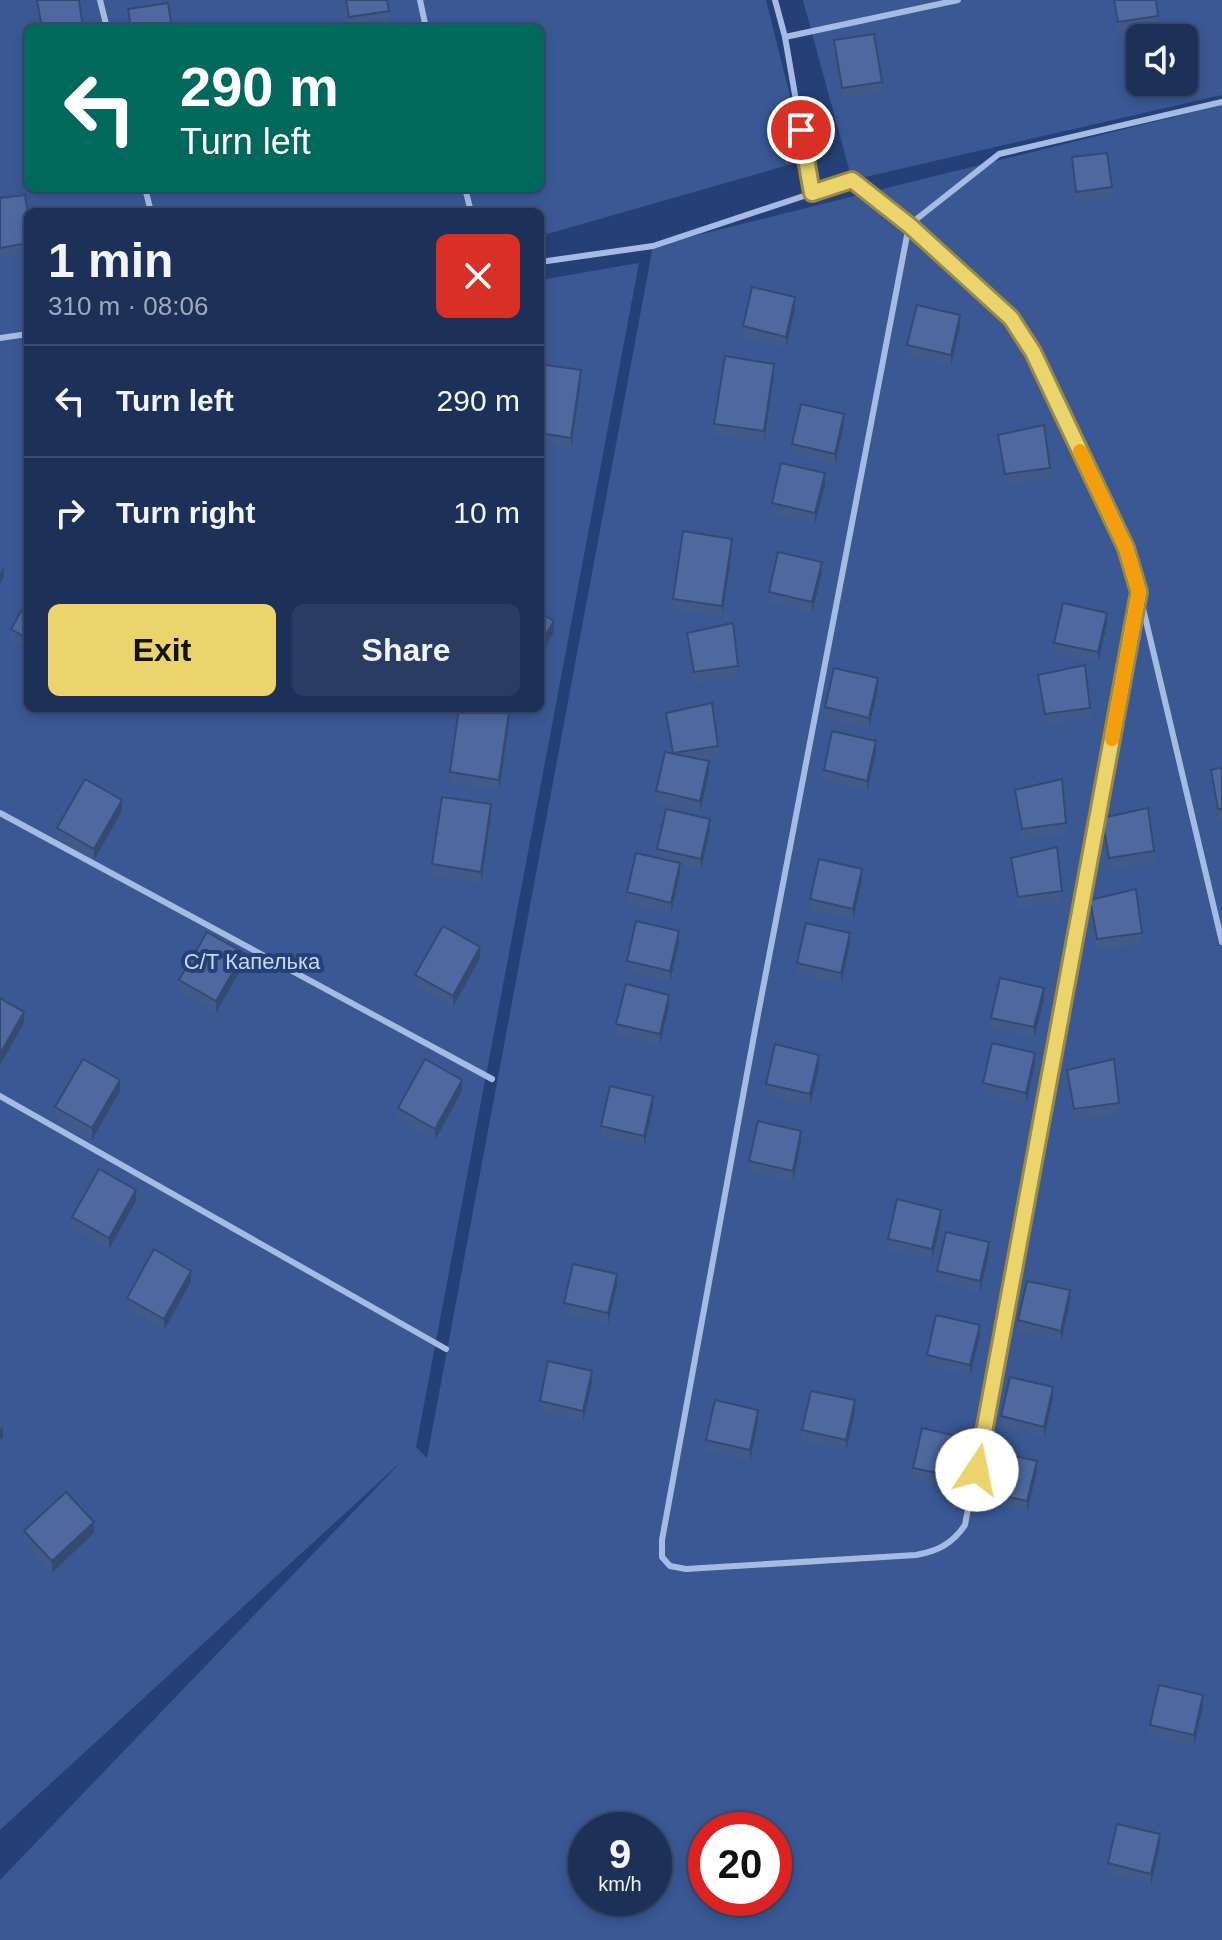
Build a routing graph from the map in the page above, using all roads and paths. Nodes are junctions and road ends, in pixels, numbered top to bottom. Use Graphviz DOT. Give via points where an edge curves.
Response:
graph roads {
  1 [pos="100,0"];
  2 [pos="420,0"];
  3 [pos="775,0"];
  4 [pos="958,0"];
  5 [pos="106,24"];
  6 [pos="425,24"];
  7 [pos="785,37"];
  8 [pos="1222,102"];
  9 [pos="812,193"];
  10 [pos="909,225"];
  11 [pos="544,261"];
  12 [pos="24,335"];
  13 [pos="0,338"];
  14 [pos="1139,592"];
  15 [pos="0,813"];
  16 [pos="1222,942"];
  17 [pos="492,1079"];
  18 [pos="0,1096"];
  19 [pos="446,1349"];
  1 -- 5 [label="lane"];
  2 -- 6 [label="lane"];
  3 -- 7 [label="lane"];
  4 -- 7 [label="lane"];
  7 -- 9 [label="lane"];
  8 -- 10 [label="lane" via="999,154"];
  9 -- 10 [label="lane" via="852,180"];
  9 -- 11 [label="lane" via="653,246"];
  10 -- 14 [label="lane" via="1011,318 1033,352 1126,548"];
  10 -- 14 [label="lane" via="662,1540 662,1557 670,1566 916,1555 943,1547 965,1525"];
  12 -- 13 [label="lane"];
  14 -- 16 [label="lane"];
  15 -- 17 [label="lane"];
  18 -- 19 [label="lane"];
}
